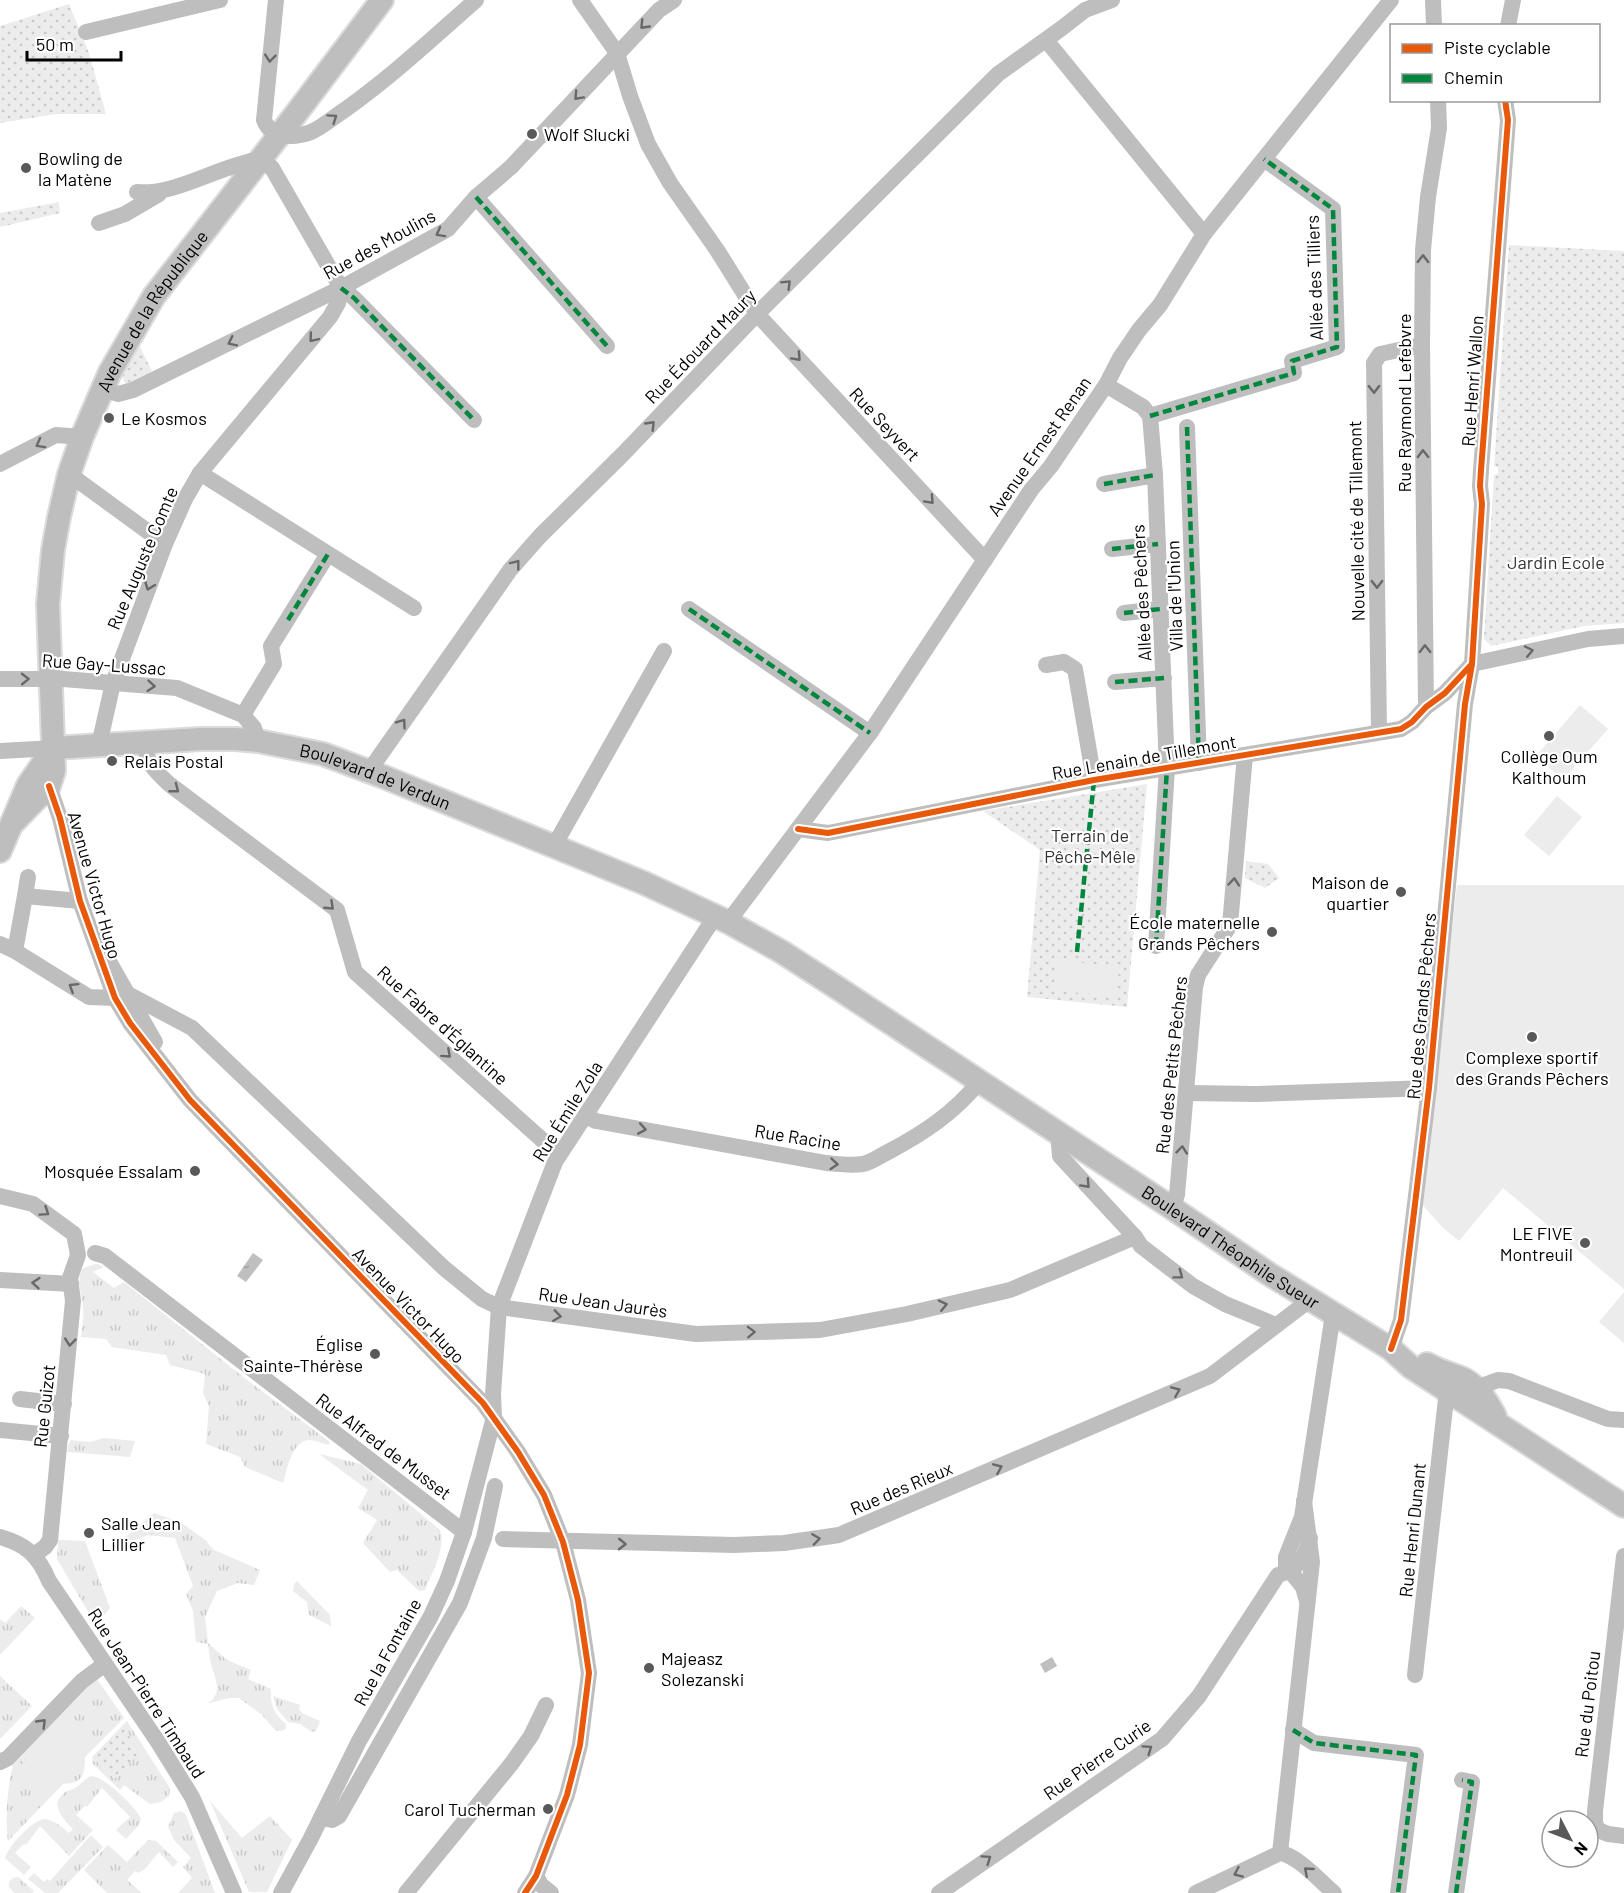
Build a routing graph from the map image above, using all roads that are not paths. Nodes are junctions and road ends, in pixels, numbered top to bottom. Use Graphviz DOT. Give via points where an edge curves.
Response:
graph roads {
  1 [pos="220,0"];
  2 [pos="276,0"];
  3 [pos="382,0"];
  4 [pos="476,0"];
  5 [pos="580,0"];
  6 [pos="674,0"];
  7 [pos="1112,0"];
  8 [pos="1391,0"];
  9 [pos="1432,0"];
  10 [pos="1513,0"];
  11 [pos="1434,24"];
  12 [pos="1508,24"];
  13 [pos="86,32"];
  14 [pos="1046,40"];
  15 [pos="617,53"];
  16 [pos="1438,102"];
  17 [pos="1504,102"];
  18 [pos="279,135"];
  19 [pos="261,159"];
  20 [pos="1264,159"];
  21 [pos="137,192"];
  22 [pos="163,192"];
  23 [pos="476,197"];
  24 [pos="99,223"];
  25 [pos="1204,234"];
  26 [pos="341,288"];
  27 [pos="757,314"];
  28 [pos="1422,345"];
  29 [pos="607,346"];
  30 [pos="1106,384"];
  31 [pos="103,389"];
  32 [pos="1150,416"];
  33 [pos="474,420"];
  34 [pos="1187,427"];
  35 [pos="82,437"];
  36 [pos="0,464"];
  37 [pos="200,473"];
  38 [pos="69,474"];
  39 [pos="1155,475"];
  40 [pos="1104,484"];
  41 [pos="165,544"];
  42 [pos="1158,544"];
  43 [pos="1112,549"];
  44 [pos="328,554"];
  45 [pos="985,560"];
  46 [pos="414,608"];
  47 [pos="689,609"];
  48 [pos="1161,609"];
  49 [pos="1124,613"];
  50 [pos="1624,636"];
  51 [pos="664,651"];
  52 [pos="1472,664"];
  53 [pos="1046,665"];
  54 [pos="51,678"];
  55 [pos="1164,678"];
  56 [pos="0,679"];
  57 [pos="1114,682"];
  58 [pos="113,683"];
  59 [pos="1426,707"];
  60 [pos="243,715"];
  61 [pos="1379,732"];
  62 [pos="870,733"];
  63 [pos="258,741"];
  64 [pos="144,742"];
  65 [pos="99,745"];
  66 [pos="54,748"];
  67 [pos="0,751"];
  68 [pos="1245,755"];
  69 [pos="1199,763"];
  70 [pos="1167,768"];
  71 [pos="369,771"];
  72 [pos="1094,780"];
  73 [pos="49,786"];
  74 [pos="12,824"];
  75 [pos="798,828"];
  76 [pos="554,846"];
  77 [pos="0,851"];
  78 [pos="28,877"];
  79 [pos="25,896"];
  80 [pos="80,901"];
  81 [pos="722,918"];
  82 [pos="1156,946"];
  83 [pos="7,947"];
  84 [pos="121,996"];
  85 [pos="164,1013"];
  86 [pos="137,1021"];
  87 [pos="980,1081"];
  88 [pos="1429,1089"];
  89 [pos="1187,1093"];
  90 [pos="586,1116"];
  91 [pos="1063,1137"];
  92 [pos="559,1155"];
  93 [pos="0,1196"];
  94 [pos="1172,1208"];
  95 [pos="1135,1237"];
  96 [pos="78,1250"];
  97 [pos="0,1280"];
  98 [pos="71,1284"];
  99 [pos="1311,1299"];
  100 [pos="499,1307"];
  101 [pos="1333,1314"];
  102 [pos="1276,1325"];
  103 [pos="1395,1352"];
  104 [pos="1447,1390"];
  105 [pos="20,1400"];
  106 [pos="64,1404"];
  107 [pos="1488,1405"];
  108 [pos="494,1418"];
  109 [pos="1624,1420"];
  110 [pos="0,1430"];
  111 [pos="61,1436"];
  112 [pos="495,1486"];
  113 [pos="1304,1501"];
  114 [pos="1624,1506"];
  115 [pos="464,1532"];
  116 [pos="0,1537"];
  117 [pos="1310,1538"];
  118 [pos="503,1539"];
  119 [pos="563,1542"];
  120 [pos="34,1555"];
  121 [pos="1624,1556"];
  122 [pos="1289,1572"];
  123 [pos="1308,1602"];
  124 [pos="105,1664"];
  125 [pos="1415,1675"];
  126 [pos="546,1705"];
  127 [pos="1293,1730"];
  128 [pos="0,1762"];
  129 [pos="1462,1780"];
  130 [pos="321,1818"];
  131 [pos="1624,1836"];
  132 [pos="1280,1853"];
  133 [pos="536,1876"];
  134 [pos="234,1893"];
  135 [pos="281,1893"];
  136 [pos="406,1893"];
  137 [pos="525,1893"];
  138 [pos="551,1893"];
  139 [pos="939,1893"];
  140 [pos="1196,1893"];
  141 [pos="1334,1893"];
  142 [pos="1398,1893"];
  143 [pos="1456,1893"];
  1 -- 13 [label="street"];
  2 -- 18 [label="street, one-way" via="264,120"];
  3 -- 18 [label="main road, Avenue de la République"];
  18 -- 4 [label="street, one-way" via="294,137 321,126 381,84"];
  5 -- 15 [label="street, Rue Seyvert"];
  6 -- 15 [label="street, Rue des Moulins, one-way"];
  7 -- 14 [label="street, Rue Édouard Maury" via="1085,9"];
  8 -- 20 [label="street, Avenue Ernest Renan"];
  9 -- 11 [label="street"];
  10 -- 12 [label="street"];
  14 -- 25 [label="street"];
  27 -- 14 [label="street, Rue Édouard Maury, one-way" via="998,74"];
  15 -- 23 [label="street, Rue des Moulins, one-way" via="511,167"];
  15 -- 27 [label="street, Rue Seyvert" via="648,144"];
  28 -- 16 [label="street, Rue Raymond Lefebvre, one-way" via="1424,250 1439,128"];
  17 -- 52 [label="street, Rue Henri Wallon" via="1508,120 1480,470 1482,504"];
  18 -- 19 [label="main road, Avenue de la République"];
  19 -- 22 [label="street" via="240,162"];
  19 -- 26 [label="street" via="272,168"];
  19 -- 31 [label="main road, Avenue de la République" via="154,296"];
  20 -- 25 [label="street, Avenue Ernest Renan"];
  20 -- 32 [label="street, Allée des Tilliers" via="1333,209 1337,347 1292,361 1294,373"];
  21 -- 22 [label="street"];
  22 -- 24 [label="street" via="125,214"];
  23 -- 26 [label="street, Rue des Moulins, one-way" via="448,228"];
  23 -- 29 [label="street"];
  25 -- 30 [label="street, Avenue Ernest Renan"];
  26 -- 31 [label="street, Rue des Moulins, one-way" via="133,390 118,394"];
  26 -- 33 [label="street"];
  26 -- 37 [label="street, Rue Auguste Comte, one-way" via="330,317"];
  27 -- 45 [label="street, Rue Seyvert, one-way"];
  71 -- 27 [label="street, Rue Édouard Maury, one-way" via="518,560"];
  59 -- 28 [label="street, Rue Raymond Lefebvre, one-way"];
  28 -- 61 [label="street, Nouvelle cité de Tillemont, one-way" via="1380,354 1374,363"];
  30 -- 32 [label="street" via="1143,407"];
  30 -- 45 [label="street, Avenue Ernest Renan"];
  31 -- 35 [label="main road, Avenue de la République"];
  32 -- 39 [label="street, Allée des Pêchers"];
  34 -- 69 [label="street, Villa de l'Union"];
  35 -- 36 [label="street, one-way" via="56,435"];
  35 -- 38 [label="main road, Avenue de la République"];
  37 -- 41 [label="street, Rue Auguste Comte"];
  37 -- 44 [label="street"];
  38 -- 41 [label="street"];
  38 -- 54 [label="main road, Avenue de la République" via="53,550 48,604"];
  39 -- 40 [label="street"];
  39 -- 42 [label="street, Allée des Pêchers"];
  41 -- 58 [label="street, Rue Auguste Comte, one-way"];
  42 -- 43 [label="street"];
  42 -- 48 [label="street, Allée des Pêchers"];
  44 -- 46 [label="street"];
  44 -- 60 [label="street" via="271,646 274,664"];
  45 -- 62 [label="street, Avenue Ernest Renan"];
  47 -- 62 [label="street"];
  48 -- 49 [label="street"];
  48 -- 55 [label="street, Allée des Pêchers"];
  52 -- 50 [label="street, one-way" via="1588,639"];
  51 -- 76 [label="street"];
  52 -- 59 [label="street, Rue Lenain de Tillemont"];
  52 -- 88 [label="street, Rue des Grands Pêchers"];
  53 -- 72 [label="street" via="1064,662 1075,669"];
  56 -- 54 [label="street, Rue Gay-Lussac, one-way"];
  54 -- 58 [label="street, Rue Gay-Lussac"];
  54 -- 66 [label="main road, Avenue de la République"];
  55 -- 57 [label="street"];
  55 -- 70 [label="street, Allée des Pêchers"];
  58 -- 60 [label="street, Rue Gay-Lussac, one-way" via="177,688"];
  58 -- 65 [label="street, Rue Auguste Comte"];
  59 -- 61 [label="street, Rue Lenain de Tillemont" via="1401,729"];
  60 -- 63 [label="street" via="254,728"];
  61 -- 68 [label="street, Rue Lenain de Tillemont"];
  62 -- 75 [label="street, Avenue Ernest Renan"];
  63 -- 64 [label="main road, Boulevard de Verdun"];
  63 -- 71 [label="main road, Boulevard de Verdun" via="323,754"];
  64 -- 65 [label="main road, Boulevard de Verdun"];
  64 -- 92 [label="street, Rue Fabre d'Églantine, one-way" via="153,769 169,784 337,910 356,972"];
  65 -- 66 [label="main road, Boulevard de Verdun"];
  66 -- 67 [label="street, Boulevard de Verdun"];
  66 -- 73 [label="main road, Avenue de la République" via="54,771"];
  66 -- 74 [label="main road" via="28,785"];
  68 -- 69 [label="street, Rue Lenain de Tillemont"];
  89 -- 68 [label="street, Rue des Petits Pêchers, one-way" via="1198,975 1230,925"];
  69 -- 70 [label="street, Rue Lenain de Tillemont"];
  70 -- 72 [label="street, Rue Lenain de Tillemont"];
  70 -- 82 [label="street, Allée des Pêchers"];
  71 -- 76 [label="main road, Boulevard de Verdun"];
  72 -- 75 [label="street, Rue Lenain de Tillemont" via="828,833"];
  73 -- 74 [label="main road"];
  73 -- 80 [label="street, Avenue Victor Hugo"];
  74 -- 77 [label="main road"];
  75 -- 81 [label="street, Avenue Ernest Renan"];
  76 -- 81 [label="main road, Boulevard de Verdun"];
  78 -- 79 [label="street"];
  79 -- 80 [label="street"];
  79 -- 83 [label="street"];
  80 -- 84 [label="street, Avenue Victor Hugo" via="91,933 116,972"];
  81 -- 87 [label="main road, Boulevard de Verdun" via="799,963"];
  81 -- 90 [label="street, Rue Émile Zola"];
  84 -- 83 [label="street, one-way" via="89,997"];
  84 -- 85 [label="street, Rue Jean Jaurès"];
  84 -- 86 [label="street, Avenue Victor Hugo"];
  85 -- 86 [label="street"];
  85 -- 100 [label="street, Rue Jean Jaurès" via="192,1028 444,1268 482,1299"];
  86 -- 108 [label="street, Avenue Victor Hugo" via="190,1100"];
  90 -- 87 [label="street, Rue Racine, one-way" via="852,1165 866,1163 920,1135 941,1121"];
  87 -- 91 [label="main road, Boulevard Théophile Sueur"];
  88 -- 89 [label="street"];
  88 -- 103 [label="street, Rue des Grands Pêchers"];
  94 -- 89 [label="street, Rue des Petits Pêchers, one-way" via="1177,1197"];
  90 -- 92 [label="street, Rue Émile Zola"];
  91 -- 94 [label="main road, Boulevard Théophile Sueur"];
  91 -- 95 [label="street, one-way" via="1060,1156"];
  92 -- 100 [label="street, Rue Émile Zola"];
  93 -- 96 [label="street, one-way" via="33,1204 74,1234"];
  94 -- 99 [label="main road, Boulevard Théophile Sueur"];
  100 -- 95 [label="street, Rue Jean Jaurès, one-way" via="696,1334 820,1330 1010,1290"];
  95 -- 102 [label="street, one-way" via="1141,1246 1193,1286"];
  96 -- 98 [label="street, Rue Guizot"];
  96 -- 115 [label="street, Rue Alfred de Musset" via="81,1241 93,1242 95,1253 105,1256"];
  98 -- 97 [label="street, one-way"];
  98 -- 106 [label="street, Rue Guizot, one-way" via="74,1301"];
  99 -- 101 [label="main road, Boulevard Théophile Sueur"];
  99 -- 102 [label="street, Rue des Rieux"];
  100 -- 108 [label="street, Rue Émile Zola"];
  101 -- 103 [label="main road, Boulevard Théophile Sueur"];
  101 -- 113 [label="street"];
  119 -- 102 [label="street, Rue des Rieux, one-way" via="734,1545 839,1535 1210,1376"];
  103 -- 104 [label="main road, Boulevard Théophile Sueur"];
  103 -- 107 [label="main road, Boulevard Théophile Sueur" via="1459,1377"];
  104 -- 107 [label="main road, Boulevard Théophile Sueur"];
  104 -- 125 [label="street, Rue Henri Dunant"];
  105 -- 106 [label="street"];
  106 -- 111 [label="street, Rue Guizot"];
  107 -- 109 [label="street" via="1498,1380 1509,1381 1608,1419"];
  107 -- 114 [label="main road, Boulevard Théophile Sueur"];
  108 -- 115 [label="street, Rue la Fontaine"];
  108 -- 119 [label="street, Avenue Victor Hugo" via="544,1495"];
  110 -- 111 [label="street"];
  111 -- 120 [label="street, Rue Guizot" via="50,1540"];
  112 -- 130 [label="street" via="484,1538 460,1603 339,1816 332,1820"];
  113 -- 117 [label="street"];
  113 -- 122 [label="street" via="1286,1557"];
  115 -- 130 [label="street, Rue la Fontaine" via="431,1616 359,1741"];
  116 -- 120 [label="street, Rue Jean-Pierre Timbaud" via="18,1542"];
  117 -- 122 [label="street, Rue Pierre Curie" via="1300,1564"];
  117 -- 123 [label="street"];
  118 -- 119 [label="street, Rue des Rieux"];
  119 -- 133 [label="street, Avenue Victor Hugo" via="579,1600 588,1673 575,1765"];
  120 -- 124 [label="street, Rue Jean-Pierre Timbaud"];
  121 -- 131 [label="street, Rue du Poitou" via="1595,1811 1598,1830"];
  122 -- 123 [label="street" via="1303,1587"];
  139 -- 122 [label="street, Rue Pierre Curie, one-way" via="1162,1738 1199,1696 1278,1575"];
  123 -- 127 [label="street"];
  128 -- 124 [label="street, one-way" via="82,1681"];
  124 -- 134 [label="street, Rue Jean-Pierre Timbaud" via="192,1797"];
  126 -- 136 [label="street" via="512,1763"];
  127 -- 132 [label="street"];
  127 -- 142 [label="street" via="1314,1743 1416,1755"];
  129 -- 143 [label="street" via="1472,1782"];
  130 -- 135 [label="street, Rue la Fontaine"];
  132 -- 140 [label="street, one-way"];
  141 -- 132 [label="street, one-way" via="1296,1860"];
  133 -- 137 [label="street, Avenue Victor Hugo"];
  133 -- 138 [label="street"];
}
